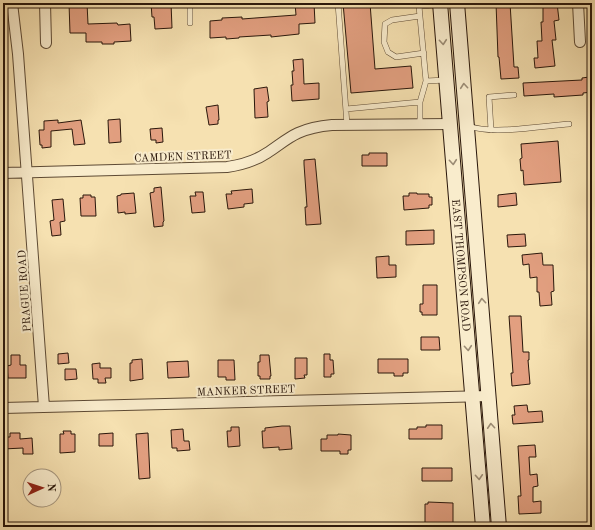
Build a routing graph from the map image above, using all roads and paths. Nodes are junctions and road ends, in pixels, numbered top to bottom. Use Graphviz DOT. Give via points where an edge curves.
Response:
graph roads {
  1 [pos="12,3"];
  2 [pos="44,3"];
  3 [pos="190,3"];
  4 [pos="338,3"];
  5 [pos="457,3"];
  6 [pos="578,3"];
  7 [pos="440,4"];
  8 [pos="419,5"];
  9 [pos="420,16"];
  10 [pos="190,23"];
  11 [pos="580,42"];
  12 [pos="46,43"];
  13 [pos="424,53"];
  14 [pos="446,80"];
  15 [pos="426,81"];
  16 [pos="514,95"];
  17 [pos="420,102"];
  18 [pos="346,109"];
  19 [pos="420,124"];
  20 [pos="450,124"];
  21 [pos="569,124"];
  22 [pos="347,125"];
  23 [pos="467,125"];
  24 [pos="491,130"];
  25 [pos="27,172"];
  26 [pos="3,173"];
  27 [pos="472,396"];
  28 [pos="489,396"];
  29 [pos="44,407"];
  30 [pos="3,408"];
  31 [pos="482,527"];
  32 [pos="499,527"];
  1 -- 25 [label="street, PRAGUE ROAD"];
  2 -- 12 [label="street"];
  3 -- 10 [label="lane"];
  4 -- 18 [label="lane"];
  23 -- 5 [label="main road, EAST THOMPSON ROAD, one-way"];
  6 -- 11 [label="street"];
  7 -- 8 [label="lane"];
  7 -- 14 [label="main road, EAST THOMPSON ROAD, one-way"];
  8 -- 9 [label="lane"];
  9 -- 13 [label="lane"];
  9 -- 13 [label="lane" via="392,20 385,24 384,42 388,52 396,57"];
  13 -- 15 [label="lane"];
  14 -- 15 [label="lane"];
  14 -- 20 [label="main road, EAST THOMPSON ROAD"];
  15 -- 17 [label="lane"];
  16 -- 24 [label="lane" via="489,97"];
  17 -- 18 [label="lane"];
  17 -- 19 [label="lane"];
  18 -- 22 [label="lane"];
  19 -- 20 [label="street, CAMDEN STREET"];
  19 -- 22 [label="street, CAMDEN STREET"];
  20 -- 23 [label="main road"];
  20 -- 27 [label="main road, EAST THOMPSON ROAD, one-way"];
  21 -- 24 [label="lane"];
  22 -- 25 [label="street, CAMDEN STREET" via="320,126 304,130 258,158 245,164 227,167"];
  23 -- 24 [label="lane"];
  28 -- 23 [label="main road, EAST THOMPSON ROAD, one-way"];
  25 -- 26 [label="street, CAMDEN STREET"];
  25 -- 29 [label="street, PRAGUE ROAD"];
  27 -- 28 [label="street, MANKER STREET"];
  27 -- 29 [label="street, MANKER STREET"];
  27 -- 31 [label="main road, EAST THOMPSON ROAD, one-way"];
  32 -- 28 [label="main road, EAST THOMPSON ROAD, one-way"];
  29 -- 30 [label="street, MANKER STREET"];
}
